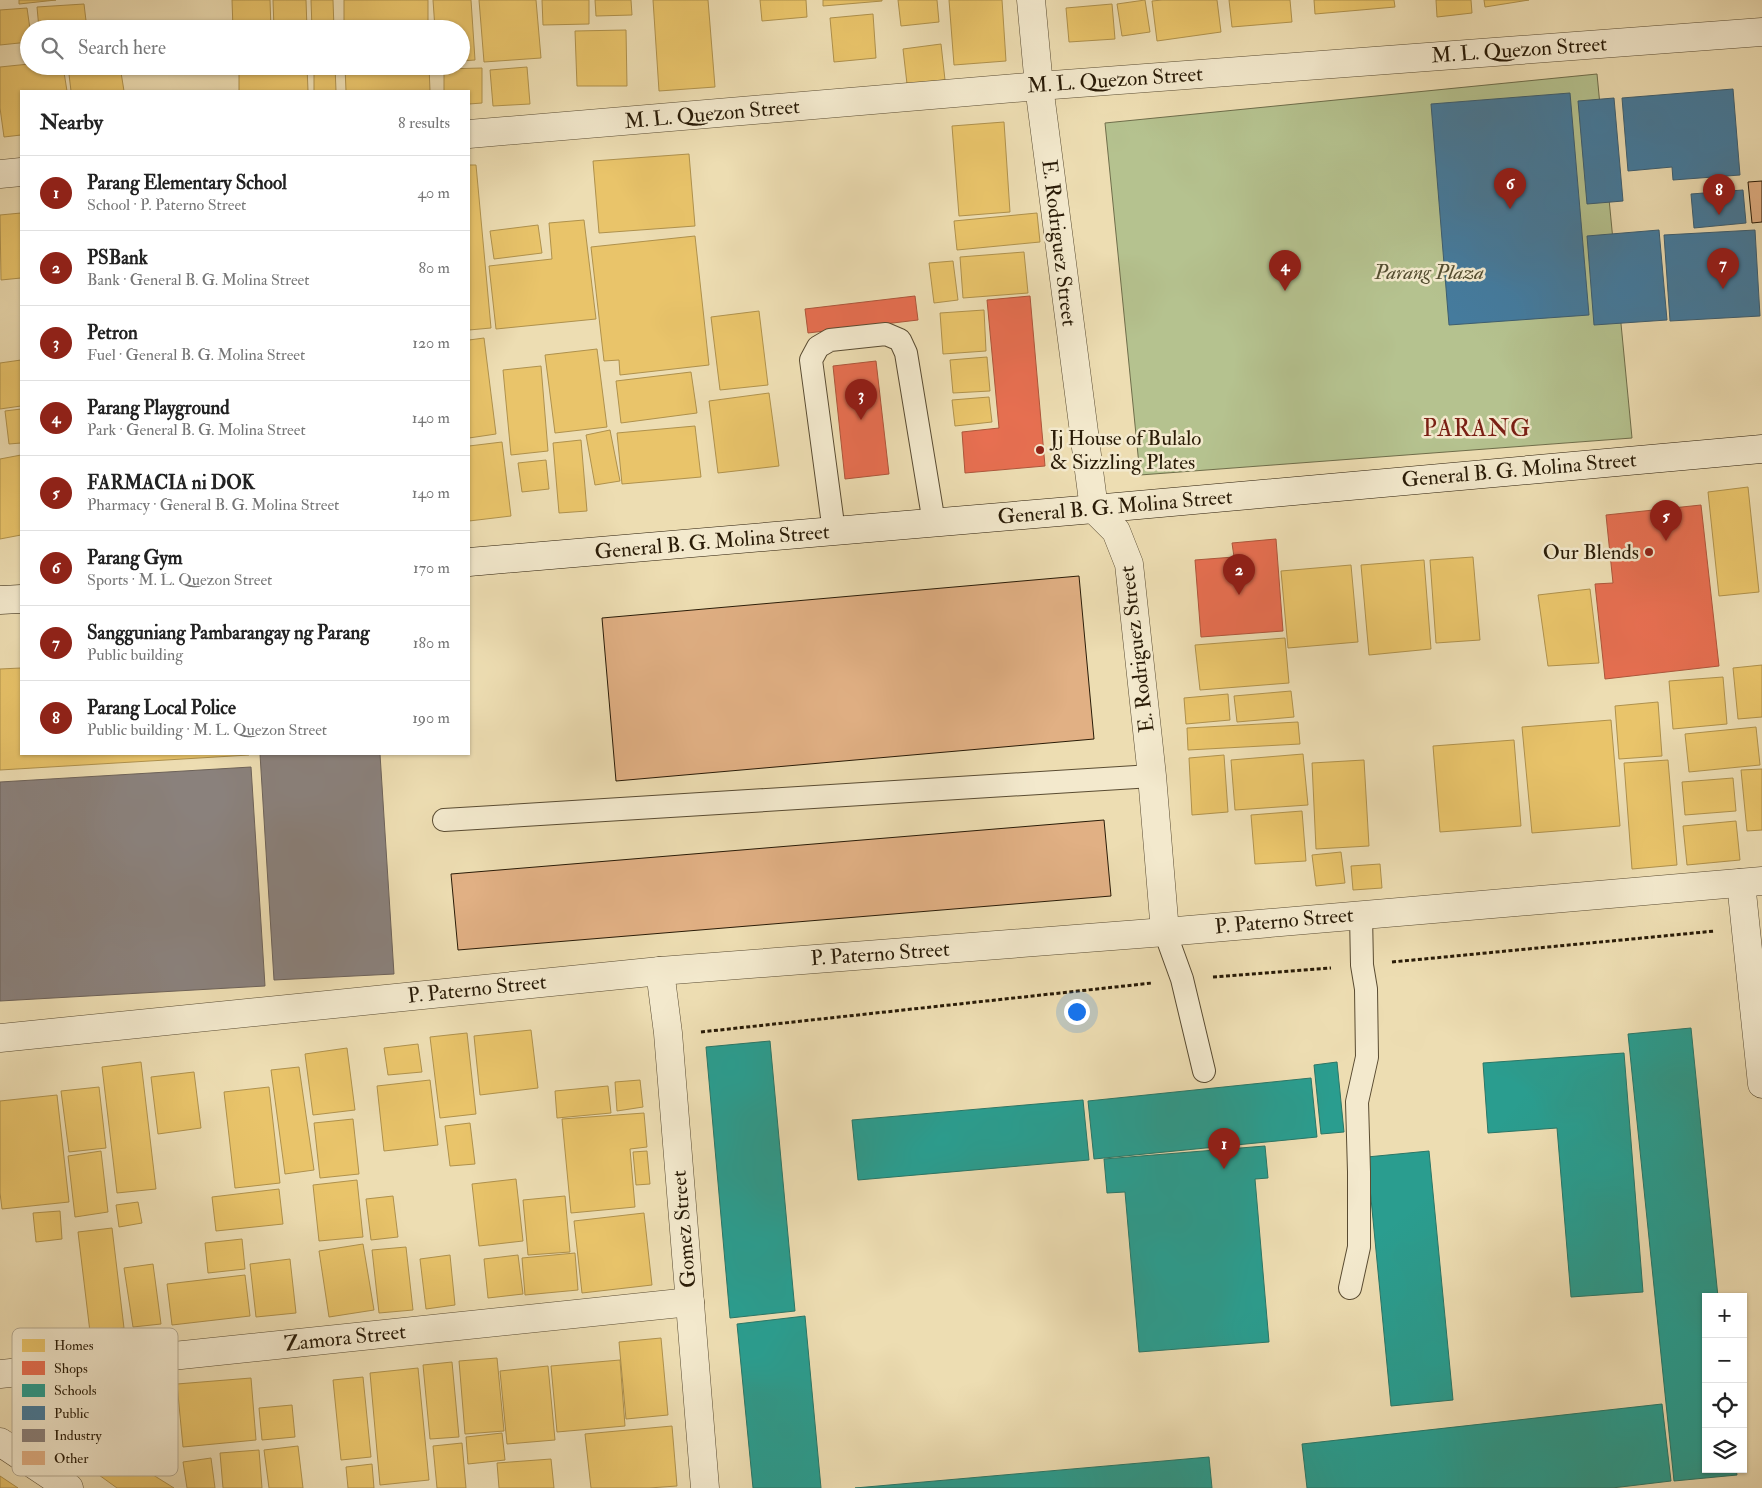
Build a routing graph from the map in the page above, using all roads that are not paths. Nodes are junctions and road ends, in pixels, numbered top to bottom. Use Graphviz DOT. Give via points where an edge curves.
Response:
graph roads {
  1 [pos="1031,0"];
  2 [pos="1762,32"];
  3 [pos="1039,86"];
  4 [pos="470,134"];
  5 [pos="20,172"];
  6 [pos="0,174"];
  7 [pos="1762,449"];
  8 [pos="1094,509"];
  9 [pos="934,523"];
  10 [pos="834,532"];
  11 [pos="470,562"];
  12 [pos="20,599"];
  13 [pos="0,600"];
  14 [pos="1152,776"];
  15 [pos="444,820"];
  16 [pos="1752,882"];
  17 [pos="1360,915"];
  18 [pos="1165,932"];
  19 [pos="660,971"];
  20 [pos="0,1038"];
  21 [pos="1204,1071"];
  22 [pos="1762,1084"];
  23 [pos="1350,1288"];
  24 [pos="690,1302"];
  25 [pos="178,1355"];
  26 [pos="0,1442"];
  27 [pos="12,1450"];
  28 [pos="51,1476"];
  29 [pos="69,1488"];
  30 [pos="705,1488"];
  1 -- 3 [label="street, E. Rodriguez Street"];
  2 -- 3 [label="street, M. L. Quezon Street"];
  3 -- 4 [label="street, M. L. Quezon Street"];
  3 -- 8 [label="street, E. Rodriguez Street"];
  5 -- 6 [label="street"];
  7 -- 8 [label="street, General B. G. Molina Street"];
  8 -- 9 [label="street, General B. G. Molina Street"];
  8 -- 14 [label="street, E. Rodriguez Street" via="1116,531 1129,564"];
  9 -- 10 [label="street, General B. G. Molina Street"];
  9 -- 10 [label="lane" via="906,352 900,340 886,334 830,340 818,347 811,360"];
  10 -- 11 [label="street, General B. G. Molina Street"];
  12 -- 13 [label="street"];
  14 -- 15 [label="lane"];
  14 -- 18 [label="street, E. Rodriguez Street"];
  16 -- 17 [label="street, P. Paterno Street"];
  16 -- 22 [label="street"];
  17 -- 18 [label="street, P. Paterno Street"];
  17 -- 23 [label="lane" via="1367,1057 1356,1102 1360,1172 1359,1247"];
  18 -- 19 [label="street, P. Paterno Street"];
  18 -- 21 [label="lane, E. Rodriguez Street" via="1182,979"];
  19 -- 20 [label="street, P. Paterno Street"];
  19 -- 24 [label="street, Gomez Street"];
  24 -- 25 [label="street, Zamora Street"];
  24 -- 30 [label="street, Gomez Street"];
  26 -- 27 [label="street"];
  28 -- 29 [label="street"];
}
